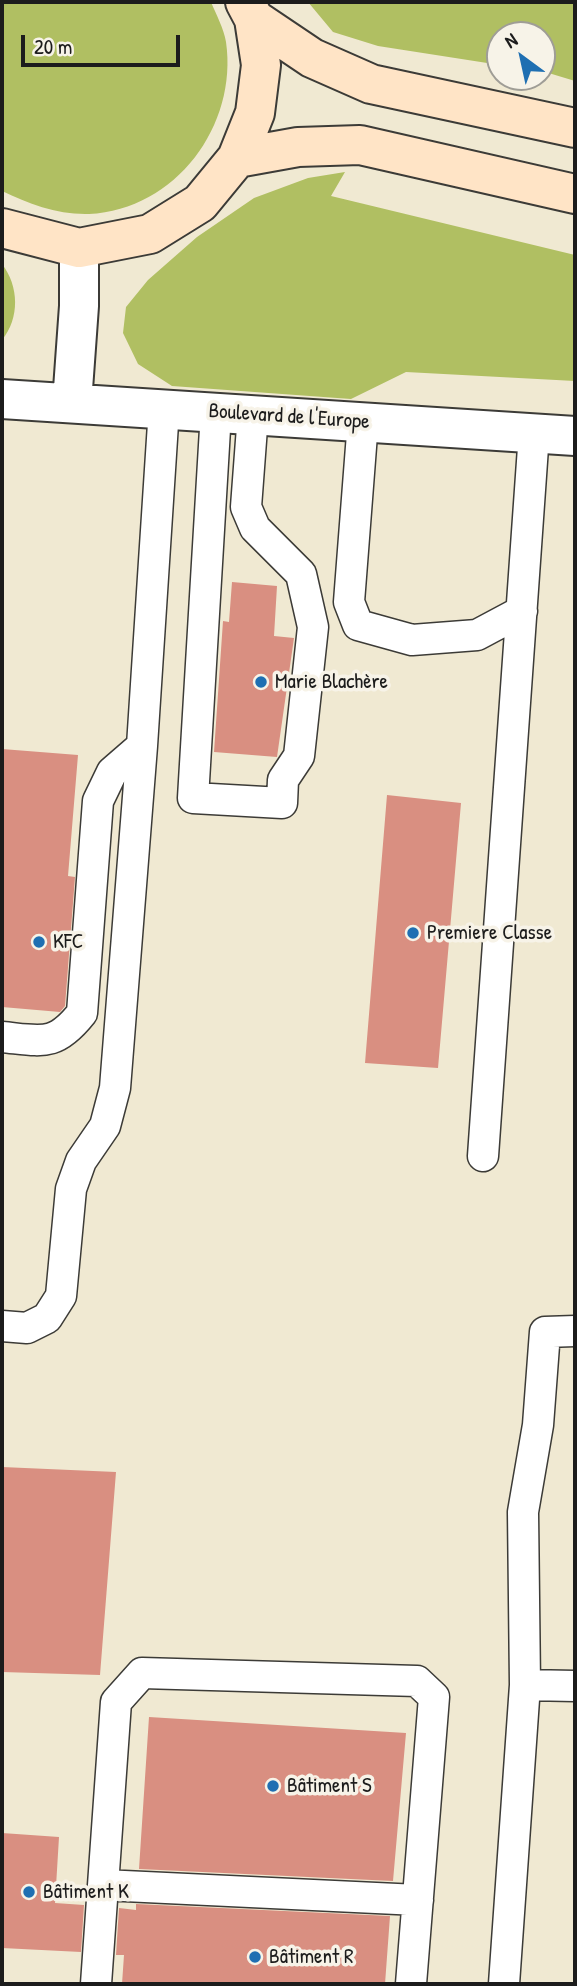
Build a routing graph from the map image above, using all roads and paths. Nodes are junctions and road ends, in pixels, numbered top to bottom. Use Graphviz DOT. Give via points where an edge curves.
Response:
graph roads {
  1 [pos="249,10"];
  2 [pos="575,128"];
  3 [pos="237,158"];
  4 [pos="575,194"];
  5 [pos="2,228"];
  6 [pos="79,248"];
  7 [pos="2,399"];
  8 [pos="72,403"];
  9 [pos="164,408"];
  10 [pos="234,413"];
  11 [pos="363,421"];
  12 [pos="534,433"];
  13 [pos="575,436"];
  14 [pos="522,611"];
  15 [pos="142,746"];
  16 [pos="2,1037"];
  17 [pos="483,1156"];
  18 [pos="2,1326"];
  19 [pos="575,1331"];
  20 [pos="525,1685"];
  21 [pos="575,1686"];
  22 [pos="103,1885"];
  23 [pos="418,1900"];
  24 [pos="96,1984"];
  25 [pos="411,1984"];
  26 [pos="504,1984"];
  1 -- 2 [label="street" via="312,58 371,84"];
  1 -- 3 [label="street" via="261,65 255,114"];
  3 -- 4 [label="street" via="298,147 360,145"];
  3 -- 6 [label="street" via="200,203 150,234"];
  5 -- 6 [label="street"];
  6 -- 8 [label="street"];
  7 -- 8 [label="street, Boulevard de l'Europe"];
  8 -- 9 [label="street, Boulevard de l'Europe"];
  9 -- 10 [label="street, Boulevard de l'Europe"];
  9 -- 15 [label="lane"];
  10 -- 10 [label="lane" via="246,507 255,528 301,574 313,627 299,756 284,780 282,803 193,798"];
  10 -- 11 [label="street, Boulevard de l'Europe"];
  11 -- 12 [label="street, Boulevard de l'Europe"];
  11 -- 14 [label="lane" via="349,602 358,625 412,640 477,635"];
  12 -- 13 [label="street, Boulevard de l'Europe"];
  12 -- 14 [label="lane"];
  14 -- 17 [label="lane"];
  15 -- 16 [label="lane" via="112,772 98,801 82,1013 66,1033 47,1042"];
  15 -- 18 [label="lane" via="115,1088 104,1126 81,1161 71,1189 61,1296 47,1318 27,1328"];
  19 -- 20 [label="lane" via="545,1332 538,1425 523,1513"];
  20 -- 21 [label="lane"];
  20 -- 26 [label="lane"];
  22 -- 23 [label="lane"];
  22 -- 23 [label="lane" via="116,1702 142,1673 416,1681 435,1697"];
  22 -- 24 [label="lane"];
  23 -- 25 [label="lane"];
}
